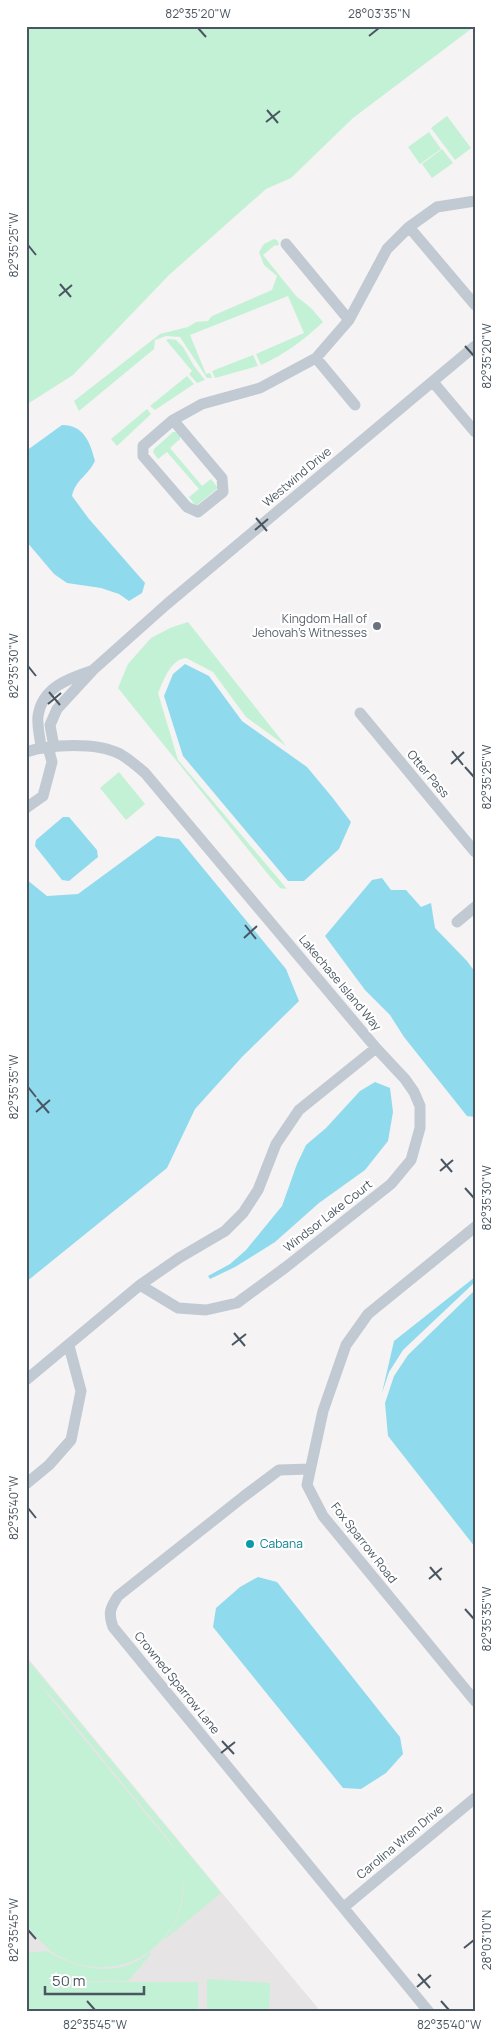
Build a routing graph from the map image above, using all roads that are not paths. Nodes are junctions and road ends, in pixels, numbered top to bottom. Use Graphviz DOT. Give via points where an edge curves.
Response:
graph roads {
  1 [pos="475,201"];
  2 [pos="409,227"];
  3 [pos="286,244"];
  4 [pos="475,305"];
  5 [pos="349,320"];
  6 [pos="475,346"];
  7 [pos="316,358"];
  8 [pos="433,382"];
  9 [pos="356,405"];
  10 [pos="174,420"];
  11 [pos="475,432"];
  12 [pos="93,670"];
  13 [pos="360,713"];
  14 [pos="48,747"];
  15 [pos="26,752"];
  16 [pos="26,808"];
  17 [pos="475,852"];
  18 [pos="475,907"];
  19 [pos="457,922"];
  20 [pos="376,1048"];
  21 [pos="475,1228"];
  22 [pos="140,1285"];
  23 [pos="69,1346"];
  24 [pos="26,1380"];
  25 [pos="310,1469"];
  26 [pos="26,1484"];
  27 [pos="475,1701"];
  28 [pos="475,1798"];
  29 [pos="344,1907"];
  30 [pos="429,2012"];
  1 -- 2 [label="street" via="437,207"];
  2 -- 4 [label="street"];
  2 -- 5 [label="street" via="387,248"];
  3 -- 5 [label="street"];
  5 -- 7 [label="street"];
  6 -- 8 [label="street, Westwind Drive"];
  7 -- 9 [label="street"];
  7 -- 10 [label="street" via="260,388 202,404"];
  8 -- 11 [label="street"];
  8 -- 12 [label="street, Westwind Drive" via="167,604"];
  10 -- 10 [label="street" via="143,446 144,456 186,507 198,512 223,492 222,478"];
  12 -- 14 [label="street, Westwind Drive" via="57,709 50,725"];
  12 -- 14 [label="street, Westwind Drive" via="65,680 45,696 38,716"];
  13 -- 17 [label="street, Otter Pass"];
  14 -- 15 [label="street, Lakechase Island Way"];
  14 -- 16 [label="street" via="52,762 43,796"];
  14 -- 20 [label="street, Lakechase Island Way" via="98,747 118,753 145,773"];
  18 -- 19 [label="street"];
  20 -- 22 [label="street, Lakechase Island Way" via="299,1110 276,1144 258,1190 243,1213 224,1231"];
  20 -- 22 [label="street, Windsor Lake Court" via="405,1079 420,1106 420,1128 411,1160 391,1184 237,1304 206,1310 178,1308"];
  21 -- 25 [label="street, Fox Sparrow Road" via="368,1314 346,1345 322,1411"];
  22 -- 23 [label="street, Lakechase Island Way"];
  23 -- 24 [label="street, Lakechase Island Way"];
  23 -- 26 [label="street" via="81,1390 71,1440"];
  25 -- 27 [label="street, Fox Sparrow Road" via="307,1485 323,1516"];
  25 -- 29 [label="street, Crowned Sparrow Lane" via="279,1470 118,1596 108,1614 113,1627"];
  28 -- 29 [label="street, Carolina Wren Drive"];
  29 -- 30 [label="street, Crowned Sparrow Lane"];
}
